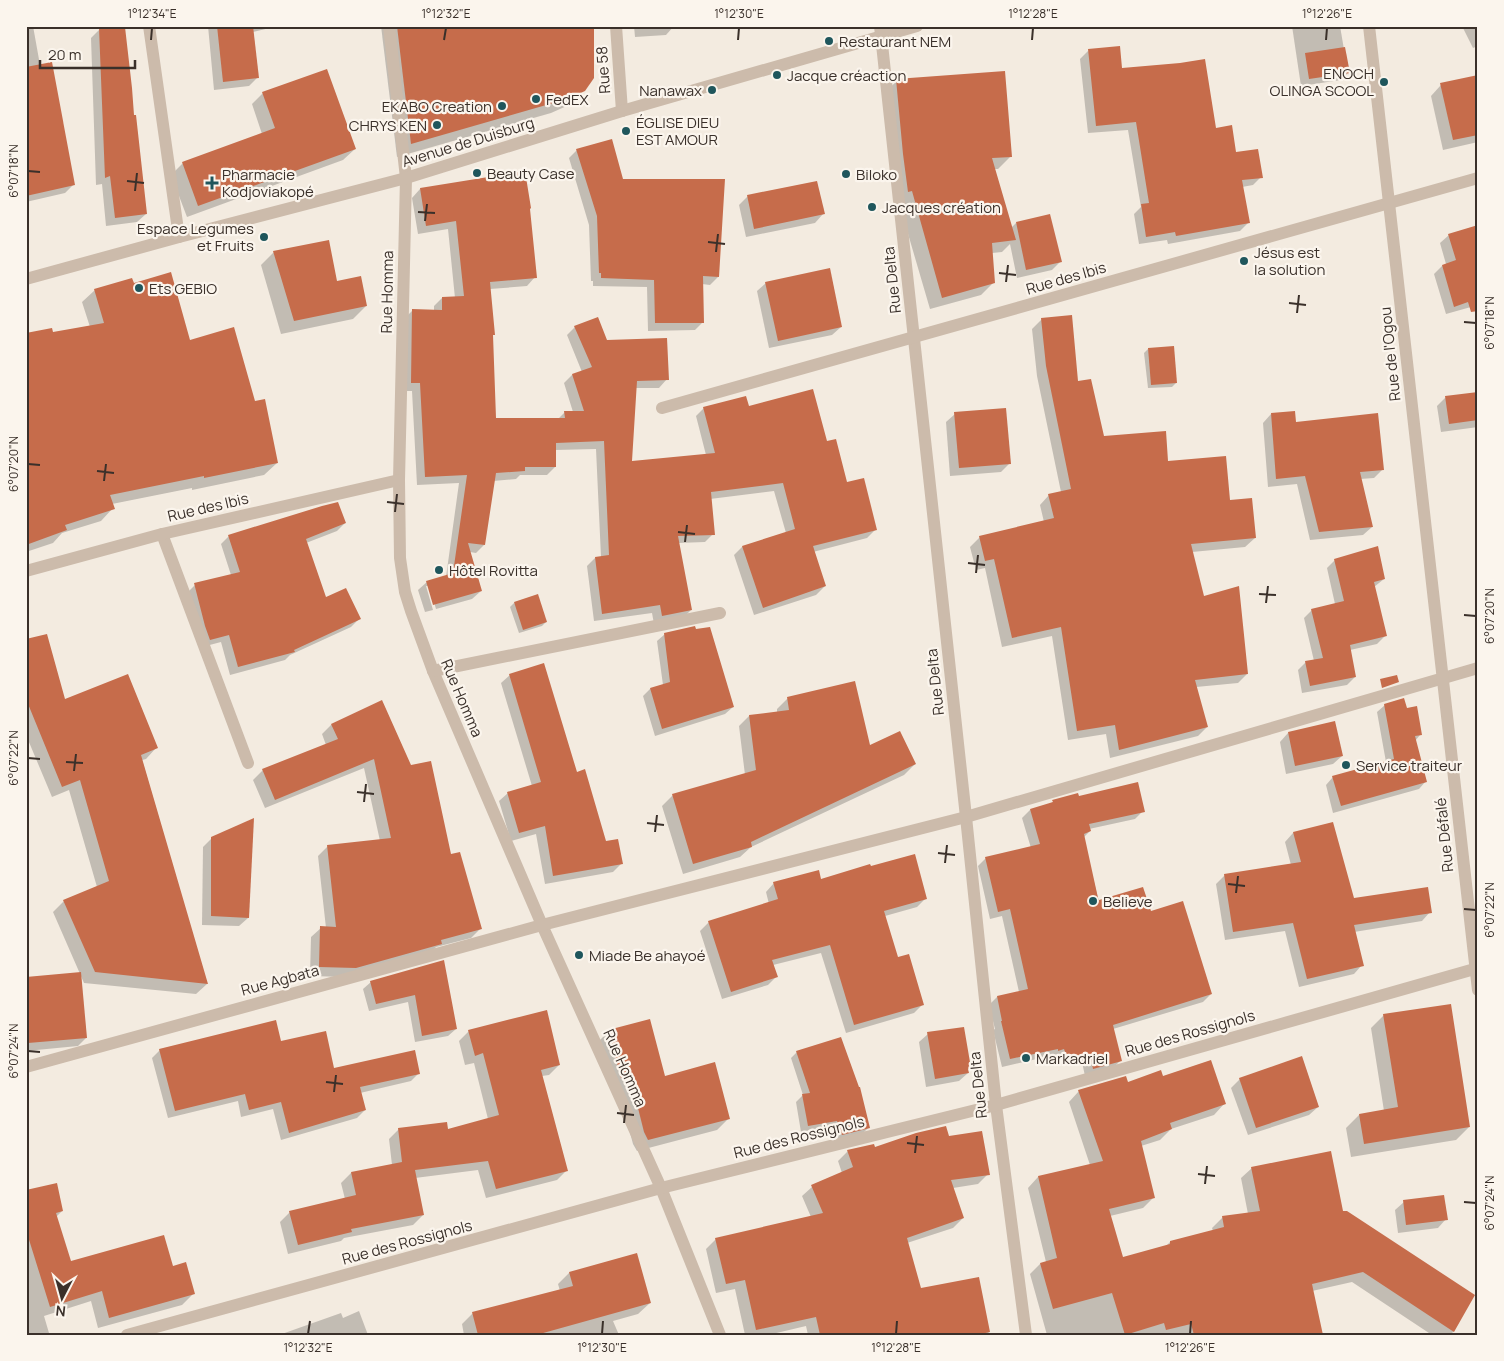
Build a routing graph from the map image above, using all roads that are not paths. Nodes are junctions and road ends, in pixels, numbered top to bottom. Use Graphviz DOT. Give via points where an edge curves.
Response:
graph roads {
  1 [pos="149,26"];
  2 [pos="389,26"];
  3 [pos="616,26"];
  4 [pos="917,26"];
  5 [pos="1369,26"];
  6 [pos="881,31"];
  7 [pos="622,111"];
  8 [pos="406,178"];
  9 [pos="1478,178"];
  10 [pos="1389,204"];
  11 [pos="179,237"];
  12 [pos="26,279"];
  13 [pos="914,338"];
  14 [pos="662,408"];
  15 [pos="399,480"];
  16 [pos="162,534"];
  17 [pos="26,571"];
  18 [pos="720,613"];
  19 [pos="1478,668"];
  20 [pos="433,671"];
  21 [pos="1443,678"];
  22 [pos="248,763"];
  23 [pos="966,817"];
  24 [pos="542,925"];
  25 [pos="1477,969"];
  26 [pos="1478,990"];
  27 [pos="26,1067"];
  28 [pos="996,1105"];
  29 [pos="662,1188"];
  30 [pos="173,1329"];
  31 [pos="127,1335"];
  32 [pos="720,1335"];
  33 [pos="1026,1335"];
  1 -- 11 [label="street"];
  2 -- 8 [label="street, Rue Homma"];
  3 -- 7 [label="street, Rue 58"];
  4 -- 6 [label="street, Avenue de Duisburg"];
  5 -- 10 [label="street, Rue de l'Ogou"];
  6 -- 7 [label="street, Avenue de Duisburg"];
  6 -- 13 [label="street, Rue Delta"];
  7 -- 8 [label="street, Avenue de Duisburg"];
  8 -- 11 [label="street, Avenue de Duisburg"];
  8 -- 15 [label="street, Rue Homma"];
  9 -- 10 [label="street, Rue des Ibis"];
  10 -- 13 [label="street, Rue des Ibis"];
  10 -- 21 [label="street, Rue de l'Ogou"];
  11 -- 12 [label="street, Avenue de Duisburg"];
  13 -- 14 [label="street, Rue des Ibis"];
  13 -- 23 [label="street, Rue Delta"];
  15 -- 16 [label="street, Rue des Ibis"];
  15 -- 20 [label="street, Rue Homma" via="402,575 411,612"];
  16 -- 17 [label="street, Rue des Ibis"];
  16 -- 22 [label="street"];
  18 -- 20 [label="street"];
  19 -- 21 [label="street, Rue Agbata"];
  20 -- 24 [label="street, Rue Homma"];
  21 -- 23 [label="street, Rue Agbata"];
  21 -- 25 [label="street, Rue Défalé"];
  23 -- 24 [label="street, Rue Agbata"];
  23 -- 28 [label="street, Rue Delta"];
  24 -- 27 [label="street, Rue Agbata"];
  24 -- 29 [label="street, Rue Homma"];
  25 -- 26 [label="street, Rue Défalé"];
  25 -- 28 [label="street, Rue des Rossignols"];
  28 -- 29 [label="street, Rue des Rossignols"];
  28 -- 33 [label="street, Rue Delta"];
  29 -- 30 [label="street, Rue des Rossignols"];
  29 -- 32 [label="street, Rue Homma"];
  30 -- 31 [label="street, Rue des Rossignols"];
}
